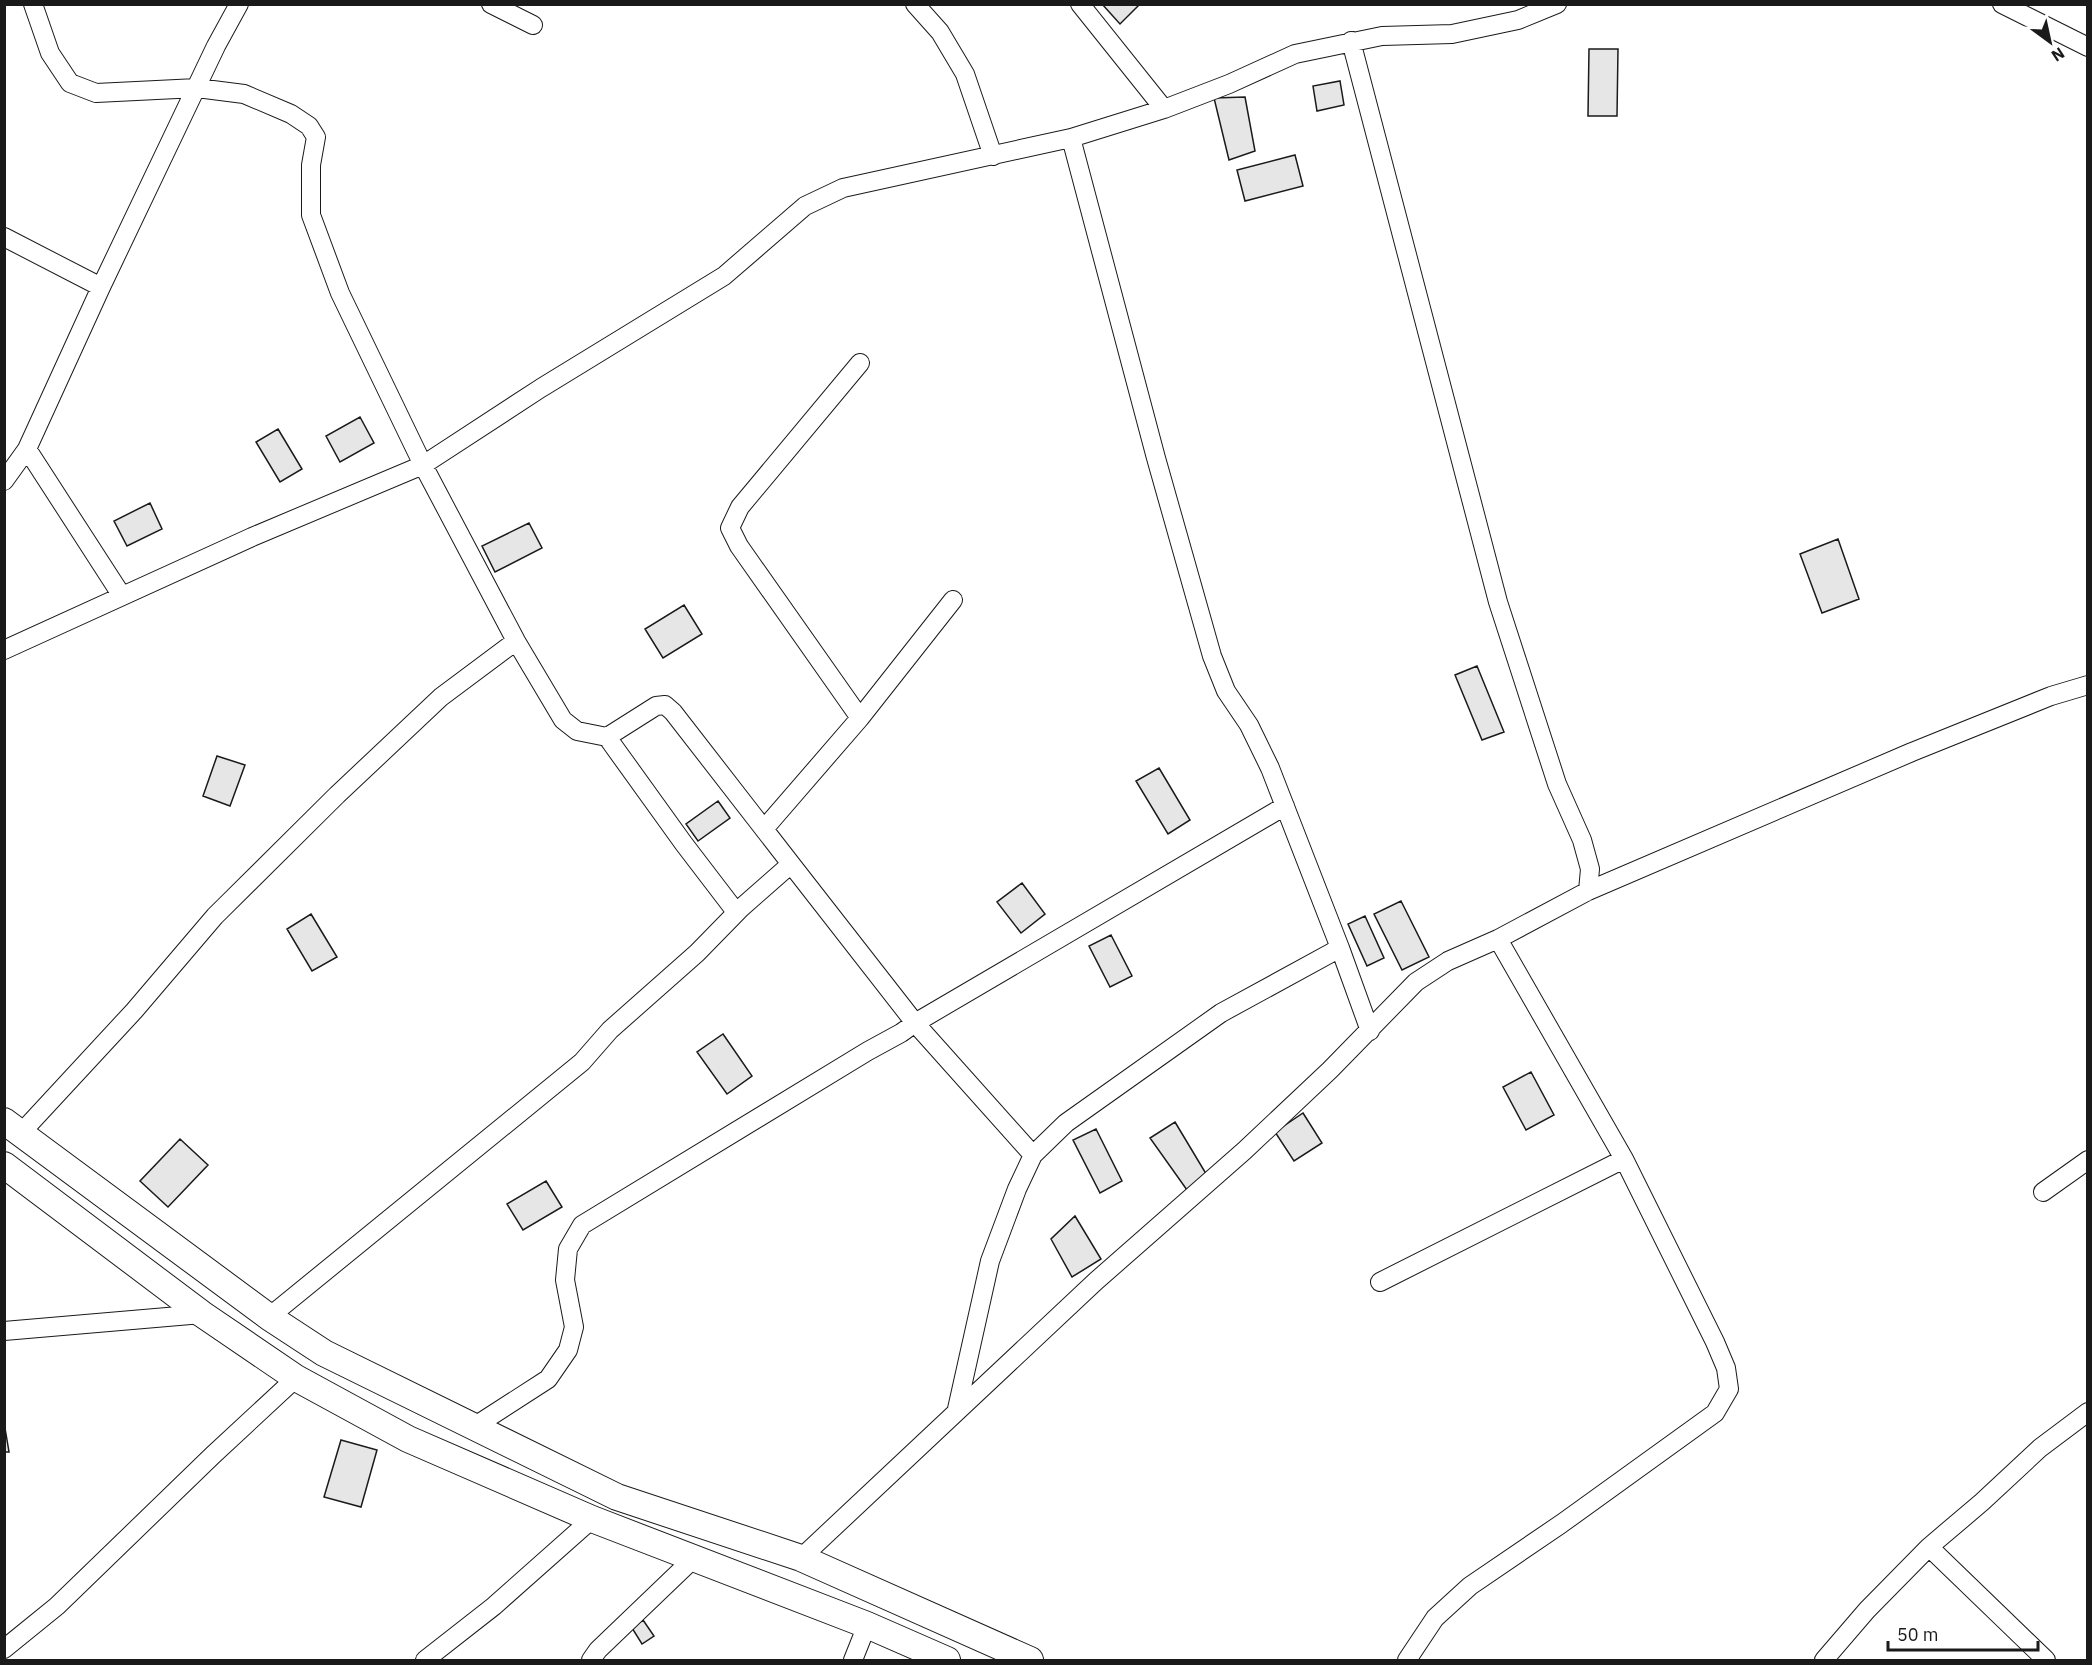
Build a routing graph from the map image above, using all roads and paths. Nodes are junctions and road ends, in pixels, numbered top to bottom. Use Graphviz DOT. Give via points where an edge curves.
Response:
graph roads {
  1 [pos="33,4"];
  2 [pos="239,4"];
  3 [pos="491,4"];
  4 [pos="915,4"];
  5 [pos="1080,4"];
  6 [pos="1557,4"];
  7 [pos="2002,4"];
  8 [pos="533,25"];
  9 [pos="1351,41"];
  10 [pos="2088,47"];
  11 [pos="197,88"];
  12 [pos="1164,109"];
  13 [pos="1071,138"];
  14 [pos="993,156"];
  15 [pos="4,237"];
  16 [pos="101,286"];
  17 [pos="860,363"];
  18 [pos="27,449"];
  19 [pos="423,465"];
  20 [pos="4,481"];
  21 [pos="122,596"];
  22 [pos="953,600"];
  23 [pos="516,641"];
  24 [pos="4,650"];
  25 [pos="2088,685"];
  26 [pos="860,718"];
  27 [pos="607,736"];
  28 [pos="1286,807"];
  29 [pos="764,829"];
  30 [pos="791,864"];
  31 [pos="1588,891"];
  32 [pos="736,912"];
  33 [pos="1498,939"];
  34 [pos="1340,948"];
  35 [pos="915,1023"];
  36 [pos="1370,1031"];
  37 [pos="13,1127"];
  38 [pos="1033,1155"];
  39 [pos="1624,1159"];
  40 [pos="2088,1160"];
  41 [pos="4,1165"];
  42 [pos="2043,1192"];
  43 [pos="1380,1282"];
  44 [pos="202,1314"];
  45 [pos="269,1317"];
  46 [pos="4,1331"];
  47 [pos="296,1378"];
  48 [pos="957,1410"];
  49 [pos="2088,1412"];
  50 [pos="472,1428"];
  51 [pos="592,1519"];
  52 [pos="1929,1547"];
  53 [pos="694,1558"];
  54 [pos="801,1558"];
  55 [pos="867,1625"];
  56 [pos="4,1649"];
  57 [pos="425,1660"];
  58 [pos="591,1660"];
  59 [pos="853,1660"];
  60 [pos="947,1660"];
  61 [pos="1030,1660"];
  62 [pos="1407,1660"];
  63 [pos="1824,1660"];
  64 [pos="2046,1660"];
  1 -- 11 [label="street" via="50,53 70,83 96,93"];
  2 -- 11 [label="street"];
  3 -- 8 [label="street"];
  4 -- 14 [label="street" via="940,32 965,74"];
  5 -- 12 [label="street"];
  6 -- 9 [label="street" via="1518,20 1452,34"];
  7 -- 10 [label="street"];
  9 -- 12 [label="street" via="1295,54"];
  9 -- 31 [label="street" via="1498,602 1557,784 1582,840 1590,869"];
  11 -- 16 [label="street"];
  11 -- 19 [label="street" via="244,94 291,114 309,126 316,137 311,165 311,215 340,293"];
  12 -- 13 [label="street"];
  13 -- 14 [label="street"];
  13 -- 28 [label="street" via="1212,656"];
  14 -- 19 [label="street" via="843,188 813,201 724,276"];
  15 -- 16 [label="street"];
  16 -- 18 [label="street"];
  17 -- 26 [label="street" via="740,507 730,528"];
  18 -- 20 [label="street"];
  18 -- 21 [label="street"];
  19 -- 21 [label="street"];
  19 -- 23 [label="street"];
  21 -- 24 [label="street"];
  22 -- 26 [label="street"];
  23 -- 27 [label="street" via="563,720 577,731"];
  23 -- 37 [label="street" via="441,697 337,795 215,916 134,1011"];
  25 -- 31 [label="street" via="2050,696 1941,740"];
  26 -- 29 [label="street"];
  27 -- 29 [label="street" via="664,705"];
  27 -- 32 [label="street"];
  28 -- 34 [label="street"];
  28 -- 35 [label="street"];
  29 -- 30 [label="street"];
  30 -- 32 [label="street"];
  30 -- 35 [label="street"];
  31 -- 33 [label="street"];
  32 -- 45 [label="street" via="698,954 610,1030 582,1062"];
  33 -- 36 [label="street" via="1448,961 1416,982"];
  33 -- 39 [label="street"];
  34 -- 36 [label="street"];
  34 -- 38 [label="street" via="1221,1013 1066,1123"];
  35 -- 38 [label="street"];
  35 -- 50 [label="street" via="582,1225 568,1249 565,1280 574,1327 568,1350 549,1379"];
  36 -- 48 [label="street" via="1244,1151"];
  37 -- 45 [label="street"];
  38 -- 48 [label="street" via="990,1261"];
  39 -- 43 [label="street"];
  39 -- 62 [label="street" via="1715,1342 1726,1368 1729,1389 1715,1413 1470,1586 1435,1618"];
  40 -- 42 [label="street"];
  41 -- 44 [label="street"];
  44 -- 46 [label="street"];
  44 -- 47 [label="street"];
  45 -- 50 [label="street" via="324,1353"];
  47 -- 51 [label="street" via="408,1438"];
  47 -- 56 [label="street" via="57,1606"];
  48 -- 54 [label="street"];
  49 -- 52 [label="street" via="2040,1448"];
  50 -- 54 [label="street" via="617,1497"];
  51 -- 53 [label="street"];
  51 -- 57 [label="street" via="494,1606"];
  52 -- 63 [label="street"];
  52 -- 64 [label="street"];
  53 -- 55 [label="street"];
  53 -- 58 [label="street"];
  54 -- 61 [label="street"];
  55 -- 59 [label="street"];
  55 -- 60 [label="street"];
}
